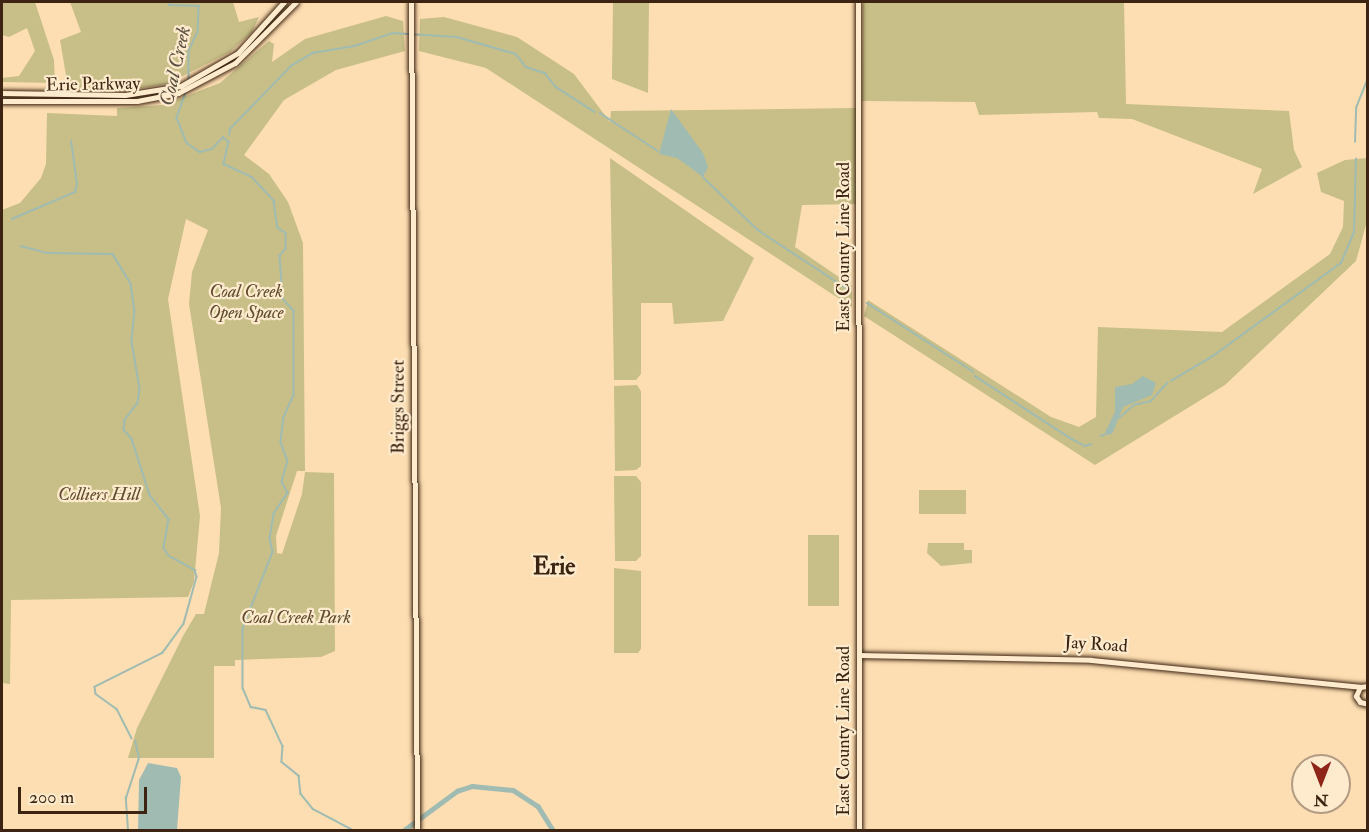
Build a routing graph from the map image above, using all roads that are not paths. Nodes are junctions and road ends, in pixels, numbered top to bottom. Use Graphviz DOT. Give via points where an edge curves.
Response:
graph roads {
  1 [pos="284,2"];
  2 [pos="296,2"];
  3 [pos="411,2"];
  4 [pos="858,2"];
  5 [pos="2,93"];
  6 [pos="162,94"];
  7 [pos="2,101"];
  8 [pos="859,655"];
  9 [pos="1330,682"];
  10 [pos="1368,686"];
  11 [pos="1360,687"];
  12 [pos="1356,696"];
  13 [pos="1366,705"];
  14 [pos="417,827"];
  15 [pos="859,831"];
  1 -- 6 [label="main road, Erie Parkway" via="238,53 212,71"];
  2 -- 6 [label="main road, Erie Parkway" via="263,38 211,78"];
  3 -- 14 [label="main road, Briggs Street"];
  4 -- 8 [label="main road, East County Line Road"];
  5 -- 6 [label="main road, Erie Parkway"];
  6 -- 7 [label="main road, Erie Parkway" via="109,102"];
  8 -- 9 [label="main road, Jay Road" via="1091,660"];
  8 -- 15 [label="main road, East County Line Road"];
  9 -- 11 [label="main road, Jay Road"];
  9 -- 12 [label="main road, Jay Road"];
  10 -- 11 [label="main road, Jay Road"];
  11 -- 12 [label="main road"];
  12 -- 13 [label="main road"];
}
